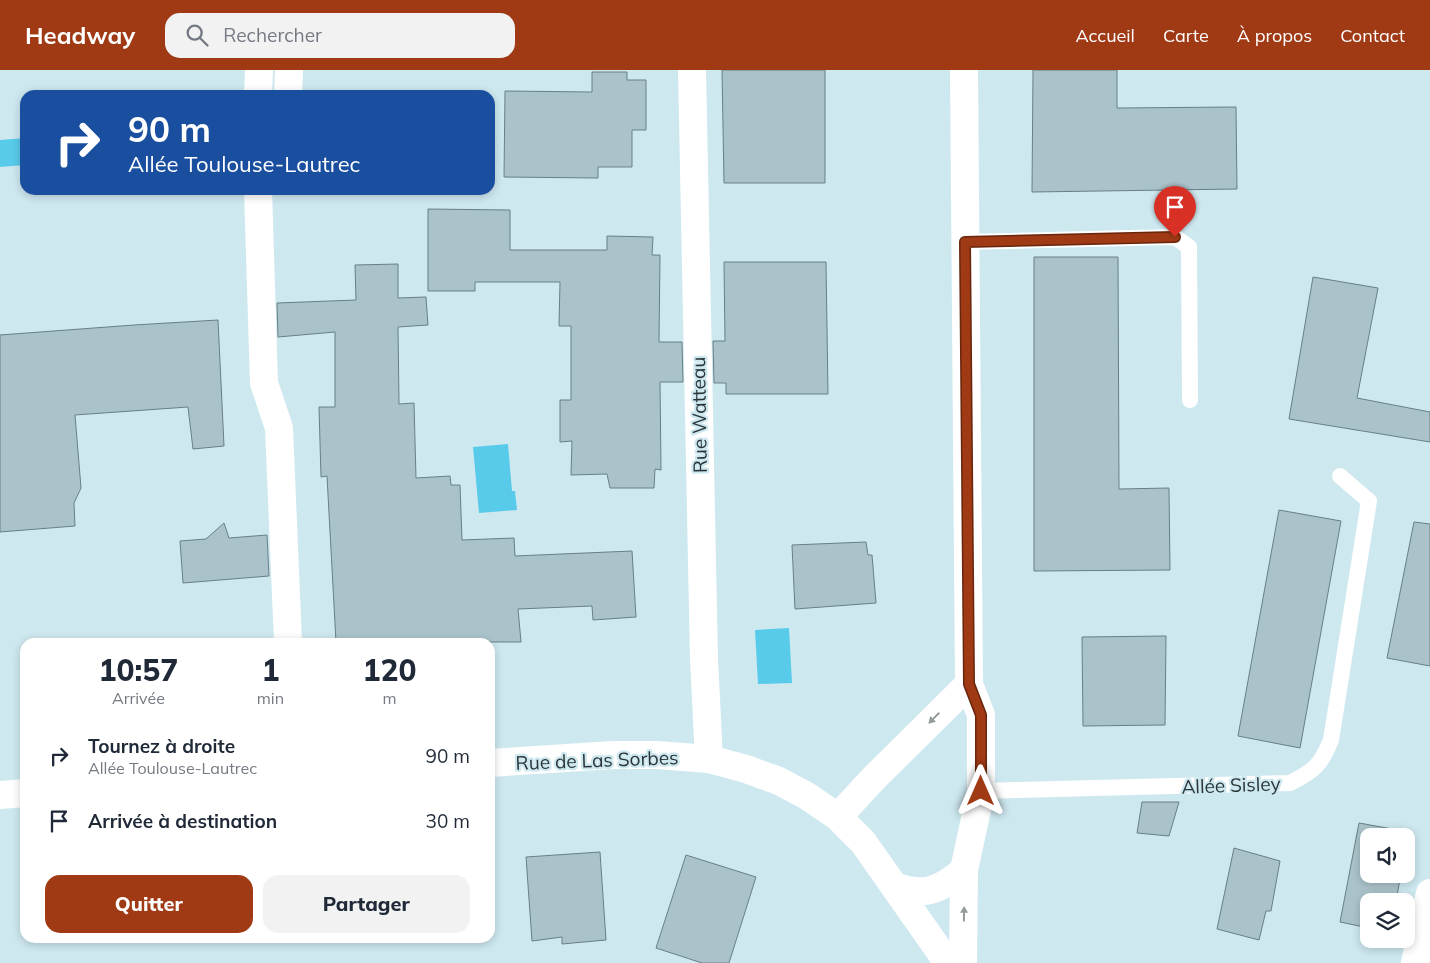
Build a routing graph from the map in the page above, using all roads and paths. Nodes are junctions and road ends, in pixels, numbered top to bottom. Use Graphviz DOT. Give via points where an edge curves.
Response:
graph roads {
  1 [pos="259,70"];
  2 [pos="289,70"];
  3 [pos="692,70"];
  4 [pos="964,70"];
  5 [pos="258,90"];
  6 [pos="288,90"];
  7 [pos="258,195"];
  8 [pos="965,242"];
  9 [pos="1190,400"];
  10 [pos="1340,476"];
  11 [pos="288,638"];
  12 [pos="969,684"];
  13 [pos="709,759"];
  14 [pos="495,763"];
  15 [pos="981,791"];
  16 [pos="20,793"];
  17 [pos="0,795"];
  18 [pos="838,817"];
  19 [pos="964,870"];
  20 [pos="895,886"];
  21 [pos="1430,893"];
  22 [pos="948,963"];
  23 [pos="963,963"];
  24 [pos="1415,963"];
  1 -- 5 [label="street"];
  2 -- 6 [label="street"];
  3 -- 13 [label="street, Rue Watteau" via="704,659"];
  4 -- 8 [label="street"];
  7 -- 11 [label="street" via="264,383 279,428"];
  8 -- 9 [label="lane" via="1175,237 1189,247"];
  8 -- 12 [label="street"];
  10 -- 15 [label="lane, Allée Sisley" via="1369,501 1331,740 1323,758 1306,775 1290,783"];
  12 -- 15 [label="street" via="981,715"];
  12 -- 18 [label="street, one-way"];
  13 -- 14 [label="street, Rue de Las Sorbes" via="613,755"];
  13 -- 18 [label="street, Rue de Las Sorbes" via="779,781"];
  15 -- 19 [label="street"];
  16 -- 17 [label="street"];
  18 -- 20 [label="street, Rue de Las Sorbes" via="863,842"];
  19 -- 20 [label="street" via="948,884 927,891 907,891"];
  23 -- 19 [label="street, one-way"];
  20 -- 22 [label="street, Rue de Las Sorbes"];
  21 -- 24 [label="street"];
}
